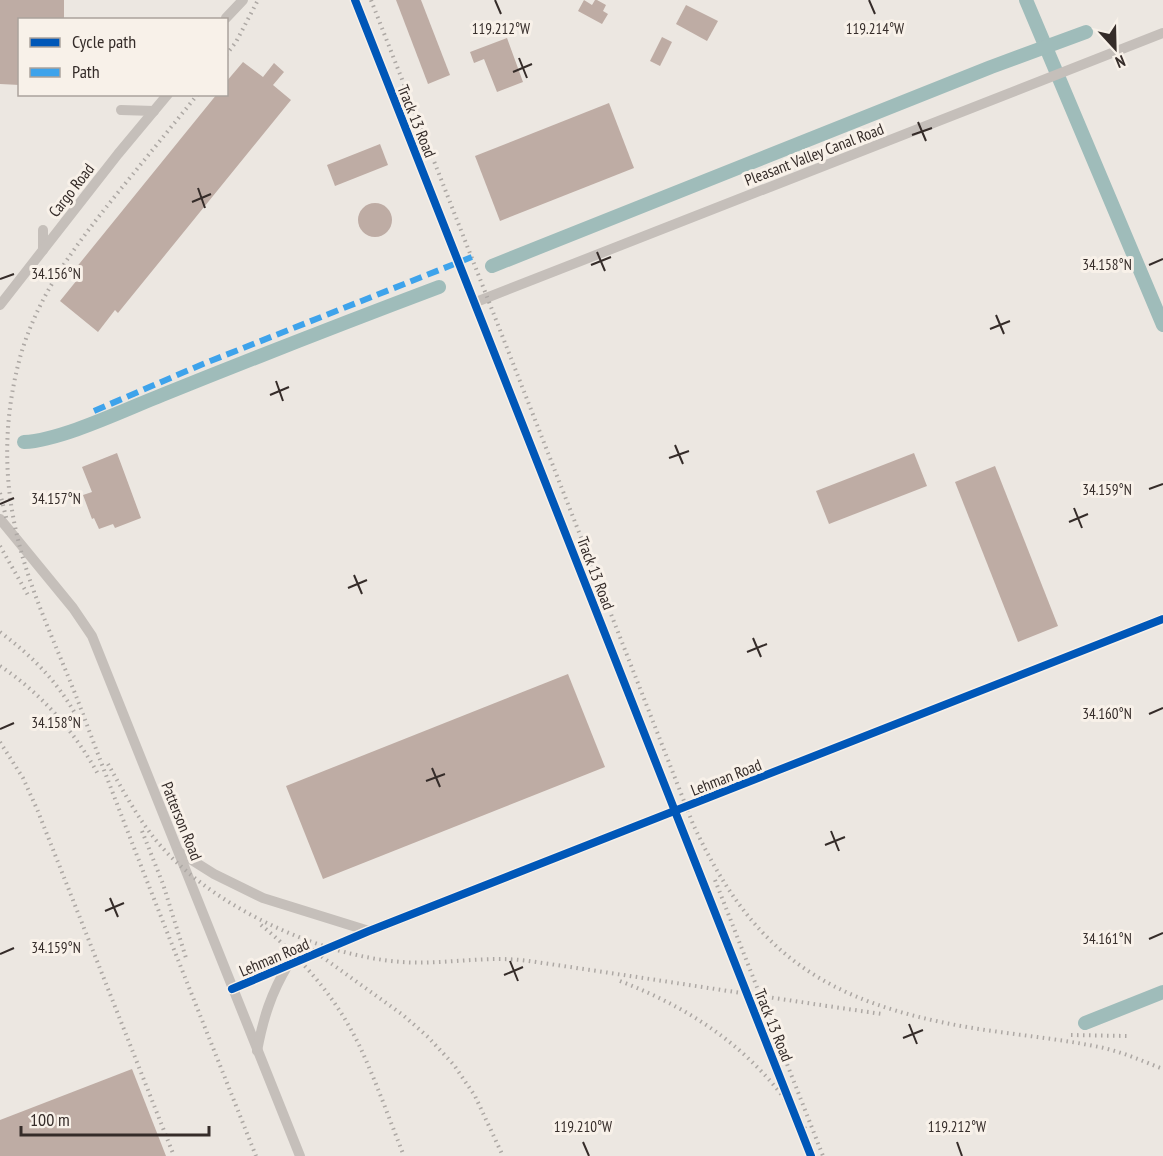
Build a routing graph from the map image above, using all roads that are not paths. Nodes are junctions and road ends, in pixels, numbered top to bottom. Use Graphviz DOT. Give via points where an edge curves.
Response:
graph roads {
  1 [pos="237,0"];
  2 [pos="243,0"];
  3 [pos="355,0"];
  4 [pos="227,18"];
  5 [pos="227,18"];
  6 [pos="1163,33"];
  7 [pos="166,96"];
  8 [pos="121,110"];
  9 [pos="154,111"];
  10 [pos="43,230"];
  11 [pos="43,250"];
  12 [pos="476,302"];
  13 [pos="0,305"];
  14 [pos="0,519"];
  15 [pos="1163,619"];
  16 [pos="675,811"];
  17 [pos="179,852"];
  18 [pos="369,931"];
  19 [pos="288,965"];
  20 [pos="232,989"];
  21 [pos="257,1051"];
  22 [pos="300,1156"];
  23 [pos="811,1156"];
  1 -- 4 [label="street"];
  2 -- 5 [label="street"];
  3 -- 12 [label="street, Track 13 Road"];
  6 -- 12 [label="street, Pleasant Valley Canal Road"];
  7 -- 9 [label="street, Cargo Road"];
  8 -- 9 [label="street"];
  9 -- 11 [label="street, Cargo Road"];
  10 -- 11 [label="street"];
  11 -- 13 [label="street, Cargo Road"];
  12 -- 16 [label="street, Track 13 Road"];
  14 -- 17 [label="street, Patterson Road" via="92,636"];
  15 -- 16 [label="street, Lehman Road"];
  16 -- 18 [label="street, Lehman Road"];
  16 -- 23 [label="street, Track 13 Road"];
  17 -- 18 [label="street" via="263,898"];
  17 -- 20 [label="street, Patterson Road"];
  18 -- 19 [label="street, Lehman Road"];
  19 -- 20 [label="street, Lehman Road"];
  19 -- 21 [label="street" via="270,999"];
  20 -- 21 [label="street, Patterson Road"];
  21 -- 22 [label="street, Patterson Road"];
}
